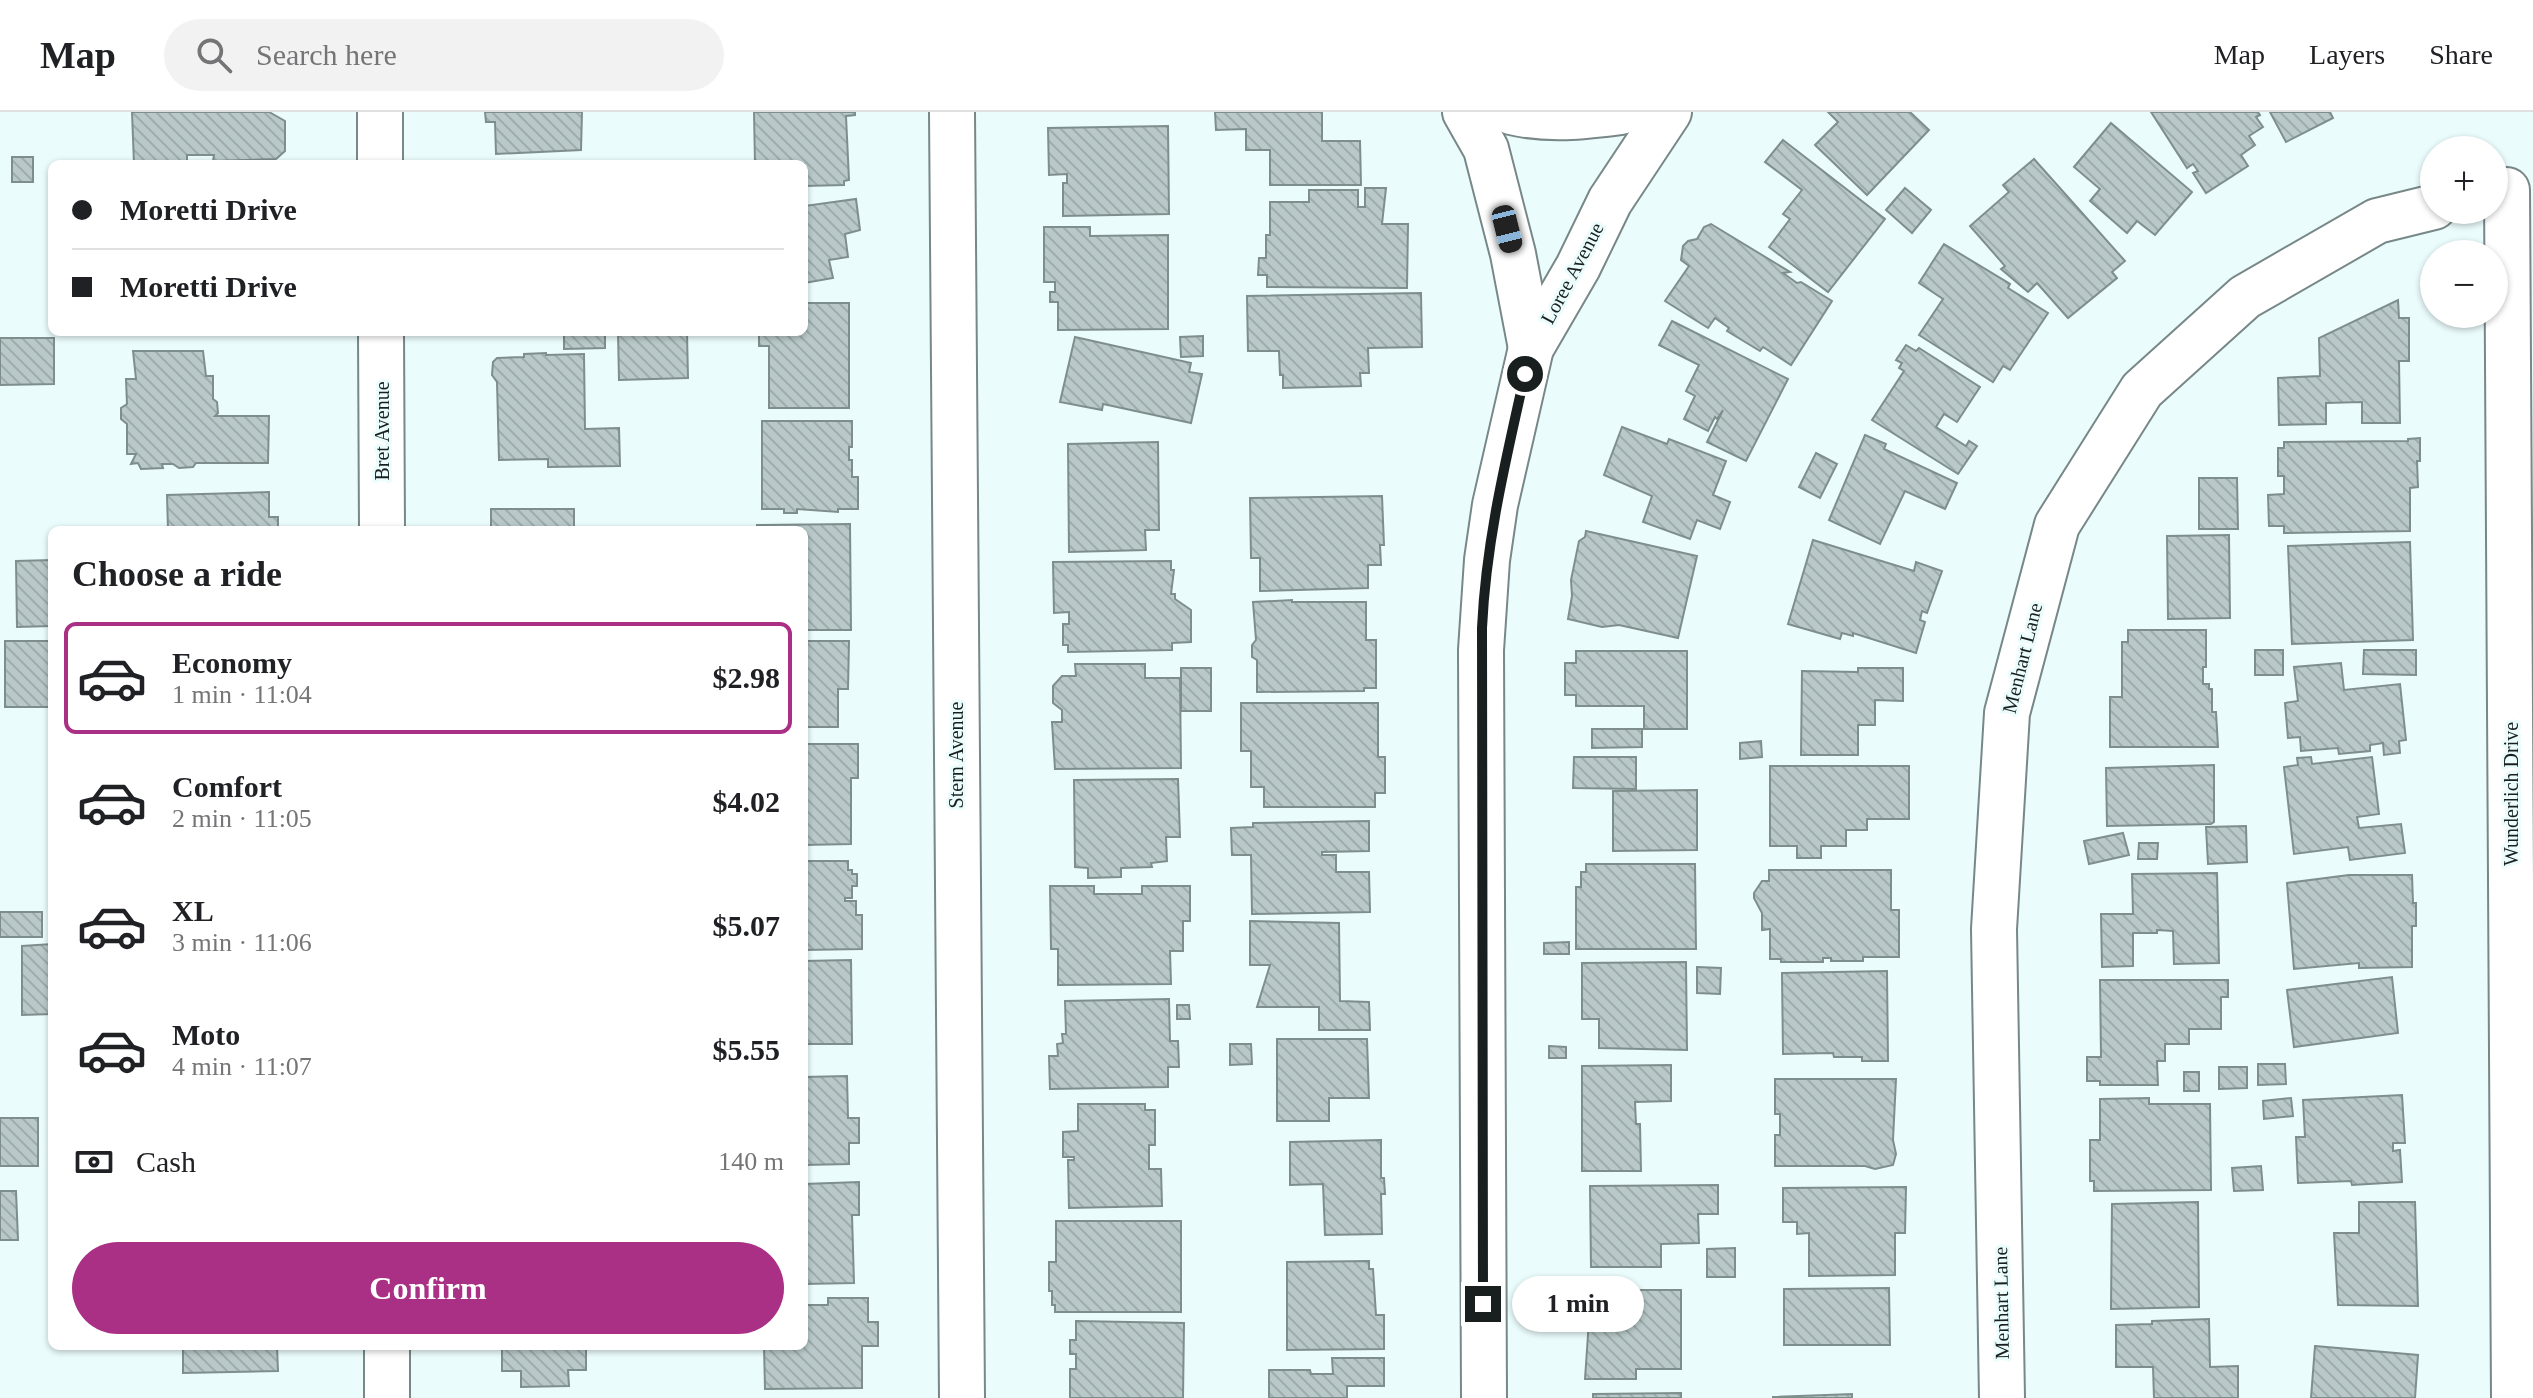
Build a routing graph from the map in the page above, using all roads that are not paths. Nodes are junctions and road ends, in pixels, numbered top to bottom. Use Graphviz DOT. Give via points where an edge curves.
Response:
graph roads {
  1 [pos="380,112"];
  2 [pos="952,112"];
  3 [pos="1465,112"];
  4 [pos="1511,112"];
  5 [pos="1621,112"];
  6 [pos="1669,112"];
  7 [pos="380,160"];
  8 [pos="2511,191"];
  9 [pos="2420,210"];
  10 [pos="381,336"];
  11 [pos="1531,348"];
  12 [pos="382,526"];
  13 [pos="387,1350"];
  14 [pos="387,1398"];
  15 [pos="962,1398"];
  16 [pos="1484,1398"];
  17 [pos="2002,1398"];
  18 [pos="2514,1398"];
  1 -- 7 [label="street"];
  2 -- 15 [label="street, Stern Avenue"];
  3 -- 11 [label="street, Loree Avenue" via="1486,149"];
  4 -- 5 [label="street" via="1562,119"];
  6 -- 11 [label="street, Loree Avenue" via="1610,201"];
  8 -- 18 [label="street, Wunderlich Drive"];
  9 -- 17 [label="street, Menhart Lane" via="2377,221 2245,297 2142,390 2057,525 2007,713 1994,929"];
  10 -- 12 [label="street, Bret Avenue"];
  11 -- 16 [label="street" via="1495,505 1483,606"];
  13 -- 14 [label="street"];
}
